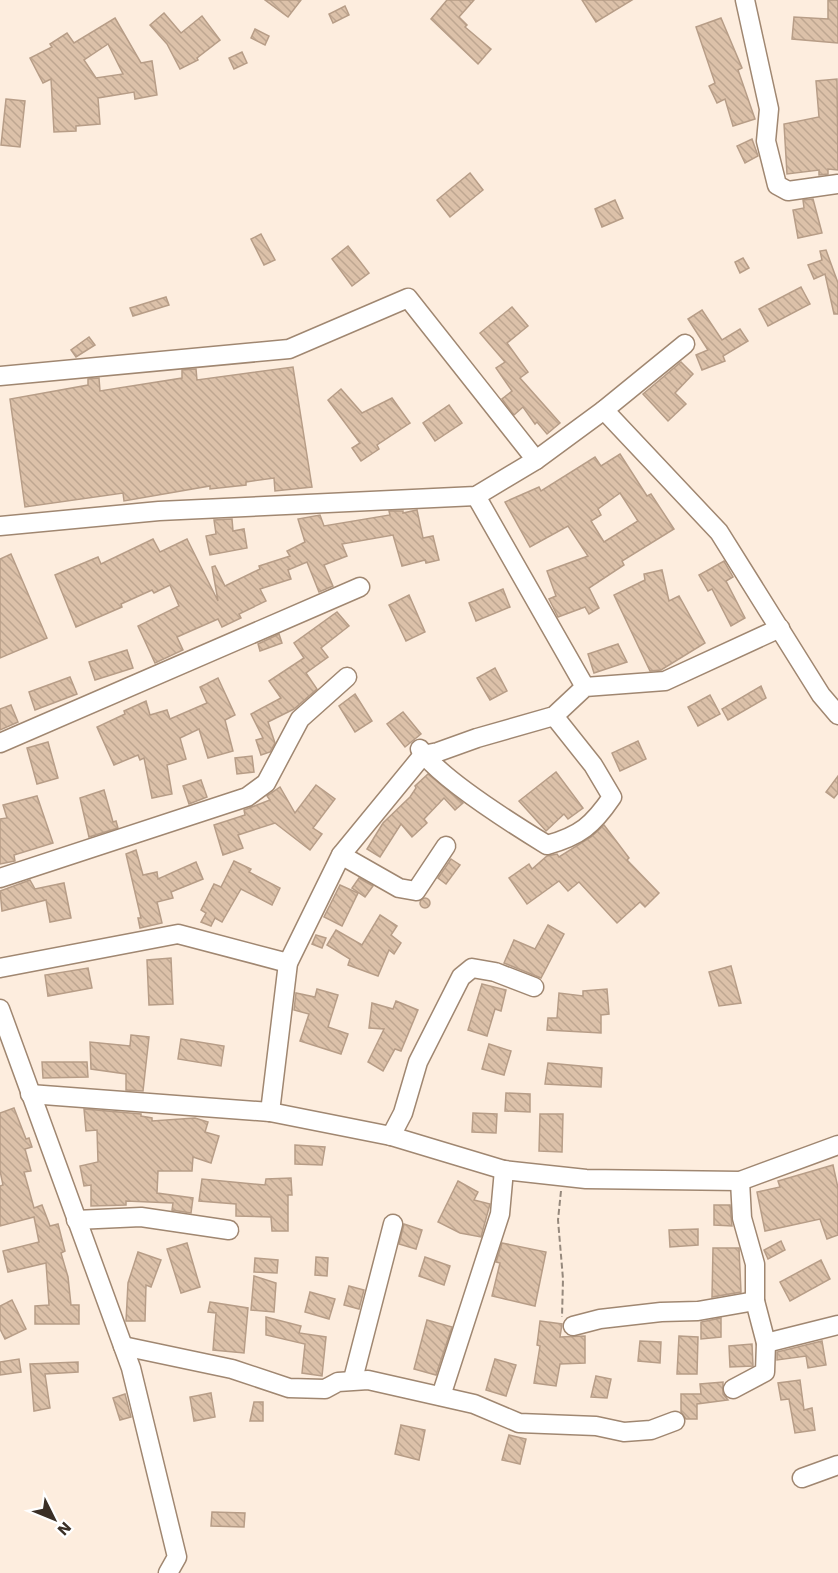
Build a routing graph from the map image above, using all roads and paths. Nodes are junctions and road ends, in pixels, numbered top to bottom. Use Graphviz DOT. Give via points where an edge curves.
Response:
graph roads {
  1 [pos="745,0"];
  2 [pos="838,184"];
  3 [pos="685,344"];
  4 [pos="0,376"];
  5 [pos="604,410"];
  6 [pos="536,460"];
  7 [pos="476,496"];
  8 [pos="0,526"];
  9 [pos="360,587"];
  10 [pos="780,628"];
  11 [pos="347,677"];
  12 [pos="585,687"];
  13 [pos="554,716"];
  14 [pos="838,716"];
  15 [pos="0,743"];
  16 [pos="420,750"];
  17 [pos="446,846"];
  18 [pos="341,855"];
  19 [pos="0,878"];
  20 [pos="288,963"];
  21 [pos="0,968"];
  22 [pos="534,987"];
  23 [pos="0,1009"];
  24 [pos="15,1052"];
  25 [pos="0,1063"];
  26 [pos="30,1094"];
  27 [pos="270,1112"];
  28 [pos="391,1136"];
  29 [pos="838,1145"];
  30 [pos="504,1170"];
  31 [pos="563,1176"];
  32 [pos="740,1181"];
  33 [pos="76,1220"];
  34 [pos="393,1224"];
  35 [pos="229,1230"];
  36 [pos="755,1301"];
  37 [pos="838,1324"];
  38 [pos="573,1326"];
  39 [pos="766,1343"];
  40 [pos="123,1346"];
  41 [pos="353,1379"];
  42 [pos="734,1389"];
  43 [pos="441,1396"];
  44 [pos="675,1421"];
  45 [pos="838,1465"];
  46 [pos="802,1478"];
  47 [pos="168,1573"];
  1 -- 2 [label="street" via="769,109 766,141 777,185 788,191"];
  3 -- 5 [label="street"];
  4 -- 6 [label="street" via="289,349 408,298"];
  5 -- 6 [label="street"];
  5 -- 10 [label="street" via="719,532"];
  6 -- 7 [label="street"];
  7 -- 8 [label="street" via="159,511"];
  7 -- 12 [label="street"];
  9 -- 15 [label="street"];
  10 -- 12 [label="street" via="665,681"];
  10 -- 14 [label="street"];
  11 -- 19 [label="street" via="300,719 266,783 248,797"];
  12 -- 13 [label="street"];
  13 -- 16 [label="street" via="438,753"];
  13 -- 16 [label="street" via="593,765 612,797 596,820 571,838 547,845 514,825"];
  16 -- 18 [label="street"];
  17 -- 18 [label="street" via="416,891 399,888"];
  18 -- 20 [label="street"];
  20 -- 21 [label="street" via="178,934"];
  20 -- 27 [label="street"];
  22 -- 28 [label="street" via="495,972 472,969 461,977 418,1062 403,1113"];
  23 -- 24 [label="street"];
  24 -- 25 [label="street"];
  24 -- 26 [label="street"];
  26 -- 27 [label="street"];
  26 -- 33 [label="street"];
  27 -- 28 [label="street"];
  28 -- 30 [label="street"];
  29 -- 32 [label="street"];
  30 -- 31 [label="street"];
  30 -- 43 [label="street" via="500,1214"];
  31 -- 32 [label="street"];
  31 -- 38 [label="path" via="558,1220 563,1278 561,1310 562,1318"];
  32 -- 36 [label="street" via="742,1218 755,1264"];
  33 -- 35 [label="street" via="141,1217"];
  33 -- 40 [label="street"];
  34 -- 41 [label="street"];
  36 -- 38 [label="street" via="698,1311 600,1319"];
  36 -- 39 [label="street"];
  37 -- 39 [label="street"];
  39 -- 42 [label="street" via="765,1372"];
  40 -- 41 [label="street" via="232,1368 289,1388 326,1389"];
  40 -- 47 [label="street" via="177,1557"];
  41 -- 43 [label="street"];
  43 -- 44 [label="street" via="474,1404 519,1423 596,1426 624,1432 651,1430"];
  45 -- 46 [label="street"];
}
